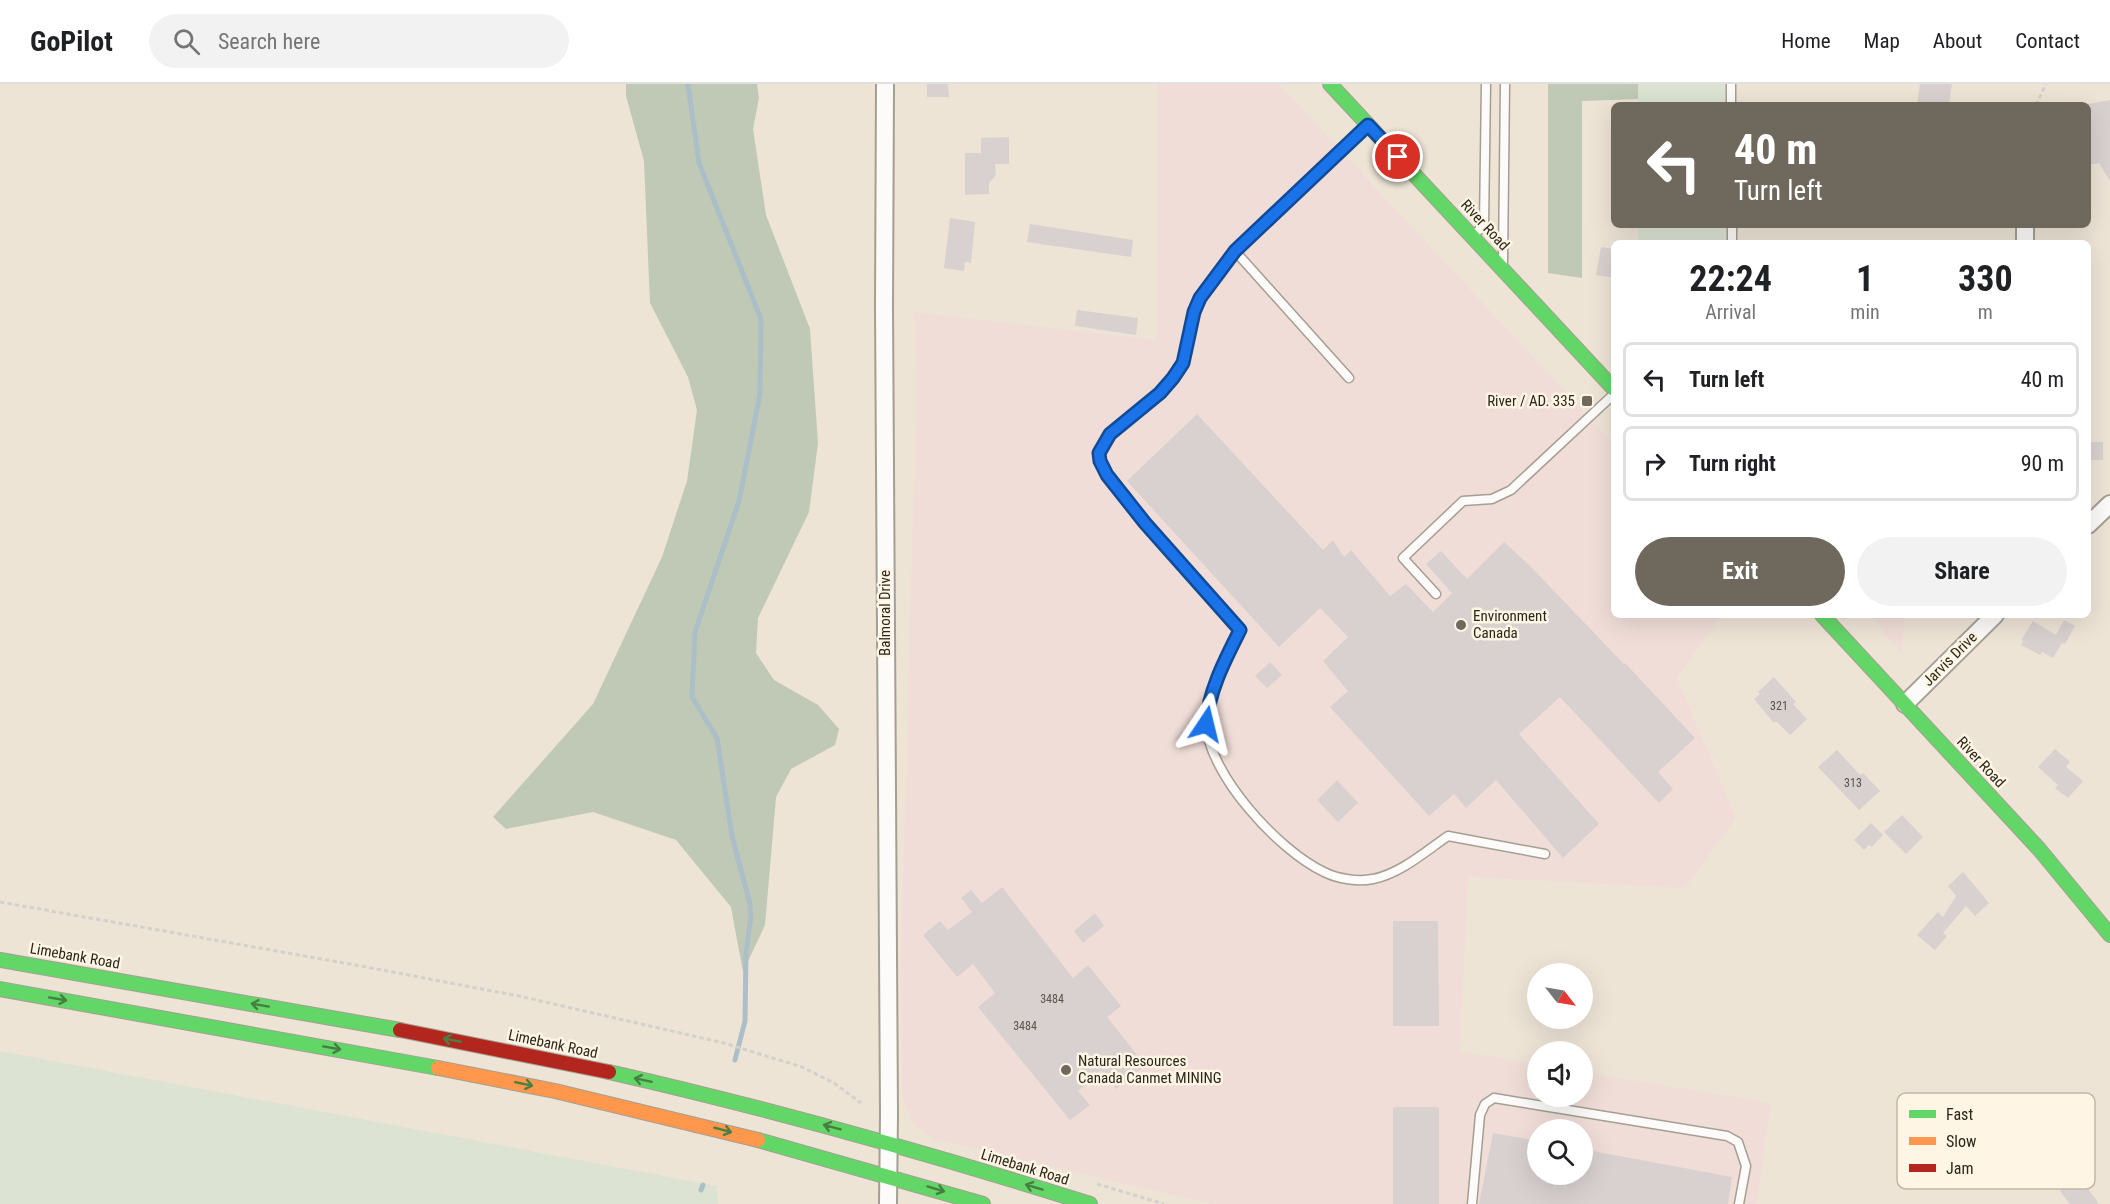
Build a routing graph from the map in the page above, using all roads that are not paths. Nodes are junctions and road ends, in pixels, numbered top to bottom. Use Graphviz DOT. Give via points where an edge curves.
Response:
graph roads {
  1 [pos="885,84"];
  2 [pos="1330,84"];
  3 [pos="1486,84"];
  4 [pos="1505,84"];
  5 [pos="1731,84"];
  6 [pos="1731,102"];
  7 [pos="1368,125"];
  8 [pos="1473,236"];
  9 [pos="1235,251"];
  10 [pos="1503,268"];
  11 [pos="1349,378"];
  12 [pos="1611,389"];
  13 [pos="1611,395"];
  14 [pos="2110,504"];
  15 [pos="2091,522"];
  16 [pos="1436,594"];
  17 [pos="1825,618"];
  18 [pos="1992,618"];
  19 [pos="1905,704"];
  20 [pos="1545,854"];
  21 [pos="2110,935"];
  22 [pos="0,960"];
  23 [pos="0,989"];
  24 [pos="888,1142"];
  25 [pos="888,1174"];
  26 [pos="888,1204"];
  27 [pos="983,1204"];
  28 [pos="1090,1204"];
  29 [pos="1472,1204"];
  30 [pos="1739,1204"];
  1 -- 24 [label="street, Balmoral Drive"];
  2 -- 7 [label="main road, River Road"];
  3 -- 8 [label="lane" via="1484,225"];
  4 -- 10 [label="lane"];
  5 -- 6 [label="lane"];
  7 -- 8 [label="main road, River Road"];
  7 -- 9 [label="lane"];
  8 -- 10 [label="main road, River Road"];
  9 -- 11 [label="lane"];
  9 -- 20 [label="lane" via="1200,298 1183,363 1173,378 1110,434 1099,453 1107,475 1145,523 1240,630 1208,705 1206,724 1212,751 1247,806 1283,843 1307,862 1336,876 1374,879 1448,836"];
  10 -- 12 [label="main road, River Road"];
  13 -- 16 [label="lane" via="1510,490 1492,499 1463,501 1403,558"];
  14 -- 15 [label="street"];
  17 -- 19 [label="main road, River Road"];
  18 -- 19 [label="street, Jarvis Drive"];
  19 -- 21 [label="main road, River Road" via="2039,849"];
  24 -- 22 [label="main road, Limebank Road, one-way" via="688,1090 517,1052"];
  23 -- 25 [label="main road, one-way" via="493,1078 706,1125"];
  24 -- 25 [label="street, Balmoral Drive"];
  28 -- 24 [label="main road, Limebank Road, one-way"];
  25 -- 26 [label="street, Balmoral Drive"];
  25 -- 27 [label="main road, one-way"];
  29 -- 30 [label="lane" via="1480,1115 1485,1104 1494,1098 1727,1136 1738,1142 1746,1166"];
}
